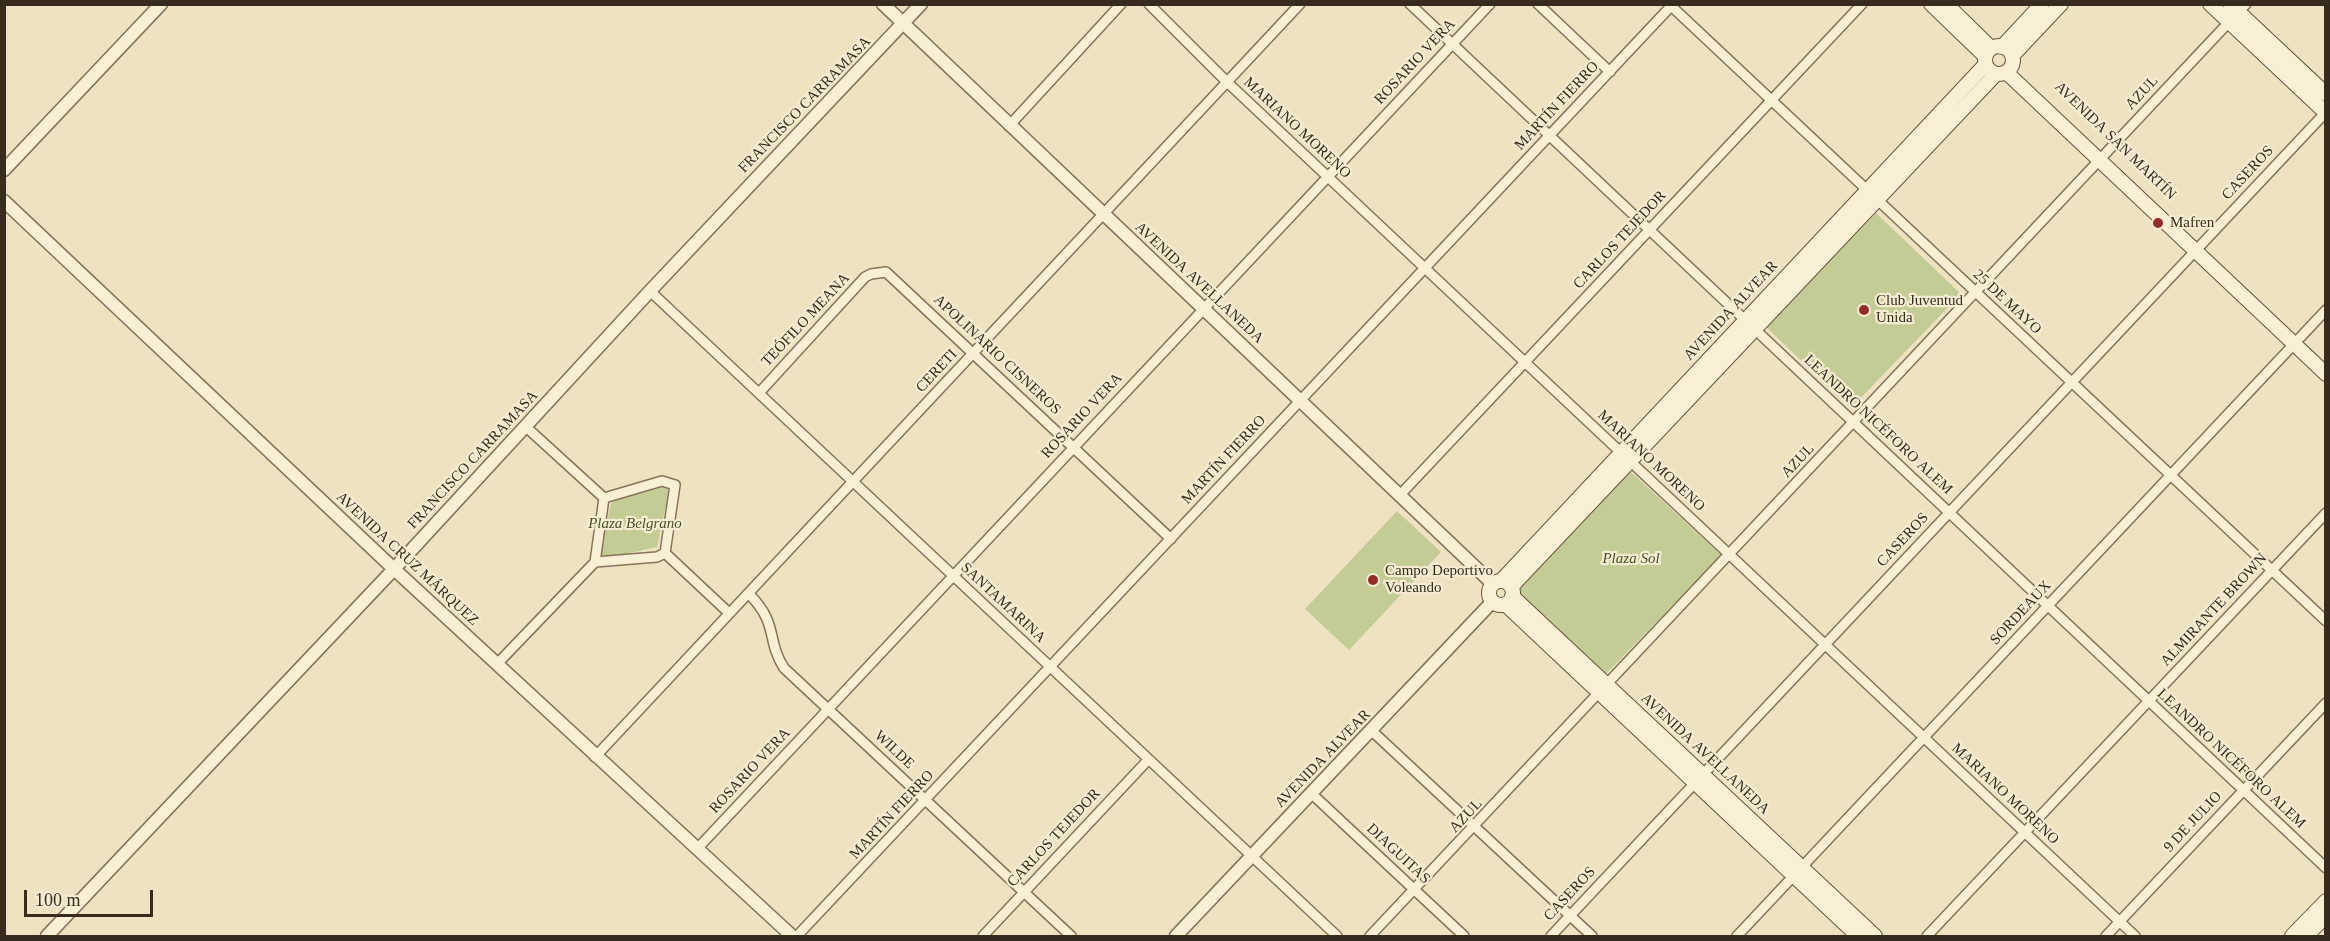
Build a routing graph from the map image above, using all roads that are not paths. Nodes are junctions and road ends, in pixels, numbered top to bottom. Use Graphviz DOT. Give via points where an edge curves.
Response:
graph roads {
  1 [pos="161,4"];
  2 [pos="883,4"];
  3 [pos="921,4"];
  4 [pos="1121,4"];
  5 [pos="1149,4"];
  6 [pos="1300,4"];
  7 [pos="1410,4"];
  8 [pos="1490,4"];
  9 [pos="1538,4"];
  10 [pos="1862,4"];
  11 [pos="1931,4"];
  12 [pos="1946,4"];
  13 [pos="2042,4"];
  14 [pos="2061,4"];
  15 [pos="2210,4"];
  16 [pos="1671,5"];
  17 [pos="2236,11"];
  18 [pos="904,24"];
  19 [pos="1452,44"];
  20 [pos="1999,60"];
  21 [pos="1610,72"];
  22 [pos="1227,82"];
  23 [pos="2325,94"];
  24 [pos="1771,101"];
  25 [pos="2325,112"];
  26 [pos="1009,126"];
  27 [pos="1549,136"];
  28 [pos="2102,158"];
  29 [pos="4,170"];
  30 [pos="1328,177"];
  31 [pos="1872,195"];
  32 [pos="4,201"];
  33 [pos="1102,214"];
  34 [pos="1649,230"];
  35 [pos="2197,248"];
  36 [pos="1425,268"];
  37 [pos="878,272"];
  38 [pos="650,291"];
  39 [pos="1974,292"];
  40 [pos="1203,309"];
  41 [pos="2325,310"];
  42 [pos="1749,325"];
  43 [pos="2296,342"];
  44 [pos="974,353"];
  45 [pos="1525,363"];
  46 [pos="2325,366"];
  47 [pos="2325,374"];
  48 [pos="2071,382"];
  49 [pos="759,393"];
  50 [pos="1300,401"];
  51 [pos="1854,423"];
  52 [pos="525,426"];
  53 [pos="1073,447"];
  54 [pos="1625,457"];
  55 [pos="2170,476"];
  56 [pos="853,483"];
  57 [pos="1399,496"];
  58 [pos="604,498"];
  59 [pos="1949,513"];
  60 [pos="2325,513"];
  61 [pos="1171,539"];
  62 [pos="665,553"];
  63 [pos="1730,555"];
  64 [pos="595,562"];
  65 [pos="394,569"];
  66 [pos="2271,570"];
  67 [pos="952,576"];
  68 [pos="1503,592"];
  69 [pos="749,594"];
  70 [pos="2048,606"];
  71 [pos="729,613"];
  72 [pos="2325,621"];
  73 [pos="1825,645"];
  74 [pos="497,664"];
  75 [pos="1050,668"];
  76 [pos="1604,690"];
  77 [pos="2148,701"];
  78 [pos="2325,703"];
  79 [pos="827,709"];
  80 [pos="1372,731"];
  81 [pos="1924,738"];
  82 [pos="595,757"];
  83 [pos="1148,760"];
  84 [pos="1699,779"];
  85 [pos="2243,790"];
  86 [pos="1312,794"];
  87 [pos="926,800"];
  88 [pos="1476,827"];
  89 [pos="2025,833"];
  90 [pos="697,849"];
  91 [pos="1252,857"];
  92 [pos="2325,868"];
  93 [pos="1798,872"];
  94 [pos="1415,890"];
  95 [pos="1024,893"];
  96 [pos="2325,901"];
  97 [pos="1570,916"];
  98 [pos="2325,916"];
  99 [pos="2120,922"];
  100 [pos="47,936"];
  101 [pos="792,936"];
  102 [pos="797,936"];
  103 [pos="983,936"];
  104 [pos="1071,936"];
  105 [pos="1176,936"];
  106 [pos="1336,936"];
  107 [pos="1370,936"];
  108 [pos="1464,936"];
  109 [pos="1551,936"];
  110 [pos="1592,936"];
  111 [pos="1737,936"];
  112 [pos="1858,936"];
  113 [pos="1875,936"];
  114 [pos="1927,936"];
  115 [pos="2106,936"];
  116 [pos="2135,936"];
  117 [pos="2292,936"];
  118 [pos="2306,936"];
  1 -- 29 [label="street"];
  2 -- 18 [label="street, AVENIDA AVELLANEDA"];
  3 -- 18 [label="street, FRANCISCO CARRAMASA"];
  4 -- 26 [label="street"];
  5 -- 22 [label="street, MARIANO MORENO"];
  6 -- 22 [label="street, CERETI"];
  7 -- 19 [label="street, LEANDRO NICÉFORO ALEM"];
  8 -- 19 [label="street, ROSARIO VERA"];
  9 -- 21 [label="street"];
  10 -- 24 [label="street, CARLOS TEJEDOR"];
  11 -- 20 [label="main road"];
  12 -- 20 [label="main road"];
  13 -- 20 [label="main road, AVENIDA ALVEAR"];
  14 -- 20 [label="main road, AVENIDA ALVEAR"];
  15 -- 17 [label="main road"];
  16 -- 21 [label="street, MARTÍN FIERRO"];
  16 -- 24 [label="street, 25 DE MAYO"];
  17 -- 23 [label="main road"];
  17 -- 25 [label="main road"];
  17 -- 28 [label="street, AZUL"];
  18 -- 26 [label="street, AVENIDA AVELLANEDA"];
  18 -- 38 [label="street, FRANCISCO CARRAMASA"];
  19 -- 27 [label="street, LEANDRO NICÉFORO ALEM"];
  19 -- 30 [label="street, ROSARIO VERA"];
  20 -- 28 [label="main road, AVENIDA SAN MARTÍN"];
  20 -- 31 [label="main road, AVENIDA ALVEAR"];
  21 -- 27 [label="street, MARTÍN FIERRO"];
  22 -- 30 [label="street, MARIANO MORENO"];
  22 -- 33 [label="street, CERETI"];
  24 -- 31 [label="street, 25 DE MAYO"];
  24 -- 34 [label="street, CARLOS TEJEDOR"];
  25 -- 35 [label="street, CASEROS"];
  26 -- 33 [label="street, AVENIDA AVELLANEDA"];
  27 -- 34 [label="street, LEANDRO NICÉFORO ALEM"];
  27 -- 36 [label="street, MARTÍN FIERRO"];
  28 -- 35 [label="main road, AVENIDA SAN MARTÍN"];
  28 -- 39 [label="street, AZUL"];
  30 -- 36 [label="street, MARIANO MORENO"];
  30 -- 40 [label="street, ROSARIO VERA"];
  31 -- 39 [label="street, 25 DE MAYO"];
  31 -- 42 [label="main road, AVENIDA ALVEAR"];
  32 -- 65 [label="street, AVENIDA CRUZ MÁRQUEZ"];
  33 -- 40 [label="street, AVENIDA AVELLANEDA"];
  33 -- 44 [label="street, CERETI"];
  34 -- 42 [label="street, LEANDRO NICÉFORO ALEM"];
  34 -- 45 [label="street, CARLOS TEJEDOR"];
  35 -- 43 [label="main road, AVENIDA SAN MARTÍN"];
  35 -- 48 [label="street, CASEROS"];
  36 -- 45 [label="street, MARIANO MORENO"];
  36 -- 50 [label="street, MARTÍN FIERRO"];
  37 -- 44 [label="street, APOLINARIO CISNEROS" via="891,275"];
  37 -- 49 [label="street, TEÓFILO MEANA" via="865,278"];
  38 -- 49 [label="street, SANTAMARINA"];
  38 -- 52 [label="street, FRANCISCO CARRAMASA"];
  39 -- 48 [label="street, 25 DE MAYO"];
  39 -- 51 [label="street, AZUL"];
  40 -- 50 [label="street, AVENIDA AVELLANEDA"];
  40 -- 53 [label="street, ROSARIO VERA"];
  41 -- 43 [label="street, SORDEAUX"];
  42 -- 51 [label="street, LEANDRO NICÉFORO ALEM"];
  42 -- 54 [label="main road, AVENIDA ALVEAR"];
  43 -- 46 [label="main road, AVENIDA SAN MARTÍN"];
  43 -- 47 [label="main road, AVENIDA SAN MARTÍN"];
  43 -- 55 [label="street, SORDEAUX"];
  44 -- 53 [label="street, APOLINARIO CISNEROS"];
  44 -- 56 [label="street, CERETI"];
  45 -- 54 [label="street, MARIANO MORENO"];
  45 -- 57 [label="street, CARLOS TEJEDOR"];
  48 -- 55 [label="street, 25 DE MAYO"];
  48 -- 59 [label="street, CASEROS"];
  49 -- 56 [label="street, SANTAMARINA"];
  50 -- 57 [label="street, AVENIDA AVELLANEDA"];
  50 -- 61 [label="street, MARTÍN FIERRO"];
  51 -- 59 [label="street, LEANDRO NICÉFORO ALEM"];
  51 -- 63 [label="street, AZUL"];
  52 -- 58 [label="street"];
  52 -- 65 [label="street, FRANCISCO CARRAMASA"];
  53 -- 61 [label="street, APOLINARIO CISNEROS"];
  53 -- 67 [label="street, ROSARIO VERA"];
  54 -- 63 [label="street, MARIANO MORENO"];
  54 -- 68 [label="main road, AVENIDA ALVEAR"];
  55 -- 66 [label="street, 25 DE MAYO"];
  55 -- 70 [label="street, SORDEAUX"];
  56 -- 67 [label="street, SANTAMARINA"];
  56 -- 69 [label="street, CERETI"];
  57 -- 68 [label="street, AVENIDA AVELLANEDA"];
  58 -- 62 [label="street" via="662,481 675,485"];
  58 -- 64 [label="street"];
  59 -- 70 [label="street, LEANDRO NICÉFORO ALEM"];
  59 -- 73 [label="street, CASEROS"];
  60 -- 66 [label="street, ALMIRANTE BROWN"];
  61 -- 75 [label="street, MARTÍN FIERRO"];
  62 -- 64 [label="street" via="635,560"];
  62 -- 71 [label="street"];
  63 -- 73 [label="street, MARIANO MORENO"];
  63 -- 76 [label="street, AZUL"];
  64 -- 74 [label="street"];
  65 -- 74 [label="street, AVENIDA CRUZ MÁRQUEZ"];
  65 -- 100 [label="street, FRANCISCO CARRAMASA"];
  66 -- 72 [label="street, 25 DE MAYO"];
  66 -- 77 [label="street, ALMIRANTE BROWN"];
  67 -- 75 [label="street, SANTAMARINA"];
  67 -- 79 [label="street, ROSARIO VERA"];
  68 -- 76 [label="main road, AVENIDA AVELLANEDA"];
  68 -- 80 [label="street, AVENIDA ALVEAR"];
  69 -- 71 [label="street, CERETI"];
  69 -- 79 [label="street, WILDE" via="767,614 784,668"];
  70 -- 77 [label="street, LEANDRO NICÉFORO ALEM"];
  70 -- 81 [label="street, SORDEAUX"];
  71 -- 82 [label="street, CERETI"];
  73 -- 81 [label="street, MARIANO MORENO"];
  73 -- 84 [label="street, CASEROS"];
  74 -- 82 [label="street, AVENIDA CRUZ MÁRQUEZ"];
  75 -- 83 [label="street, SANTAMARINA"];
  75 -- 87 [label="street, MARTÍN FIERRO"];
  76 -- 84 [label="main road, AVENIDA AVELLANEDA"];
  76 -- 88 [label="street, AZUL"];
  77 -- 85 [label="street, LEANDRO NICÉFORO ALEM"];
  77 -- 89 [label="street, ALMIRANTE BROWN"];
  78 -- 85 [label="street, 9 DE JULIO"];
  79 -- 87 [label="street, WILDE"];
  79 -- 90 [label="street, ROSARIO VERA"];
  80 -- 86 [label="street, AVENIDA ALVEAR"];
  80 -- 88 [label="street"];
  81 -- 89 [label="street, MARIANO MORENO"];
  81 -- 93 [label="street, SORDEAUX"];
  82 -- 90 [label="street, AVENIDA CRUZ MÁRQUEZ"];
  83 -- 91 [label="street, SANTAMARINA"];
  83 -- 95 [label="street, CARLOS TEJEDOR"];
  84 -- 93 [label="main road, AVENIDA AVELLANEDA"];
  84 -- 97 [label="street, CASEROS"];
  85 -- 92 [label="street, LEANDRO NICÉFORO ALEM"];
  85 -- 99 [label="street, 9 DE JULIO"];
  86 -- 91 [label="street, AVENIDA ALVEAR"];
  86 -- 94 [label="street, DIAGUITAS"];
  87 -- 95 [label="street, WILDE"];
  87 -- 102 [label="street, MARTÍN FIERRO"];
  88 -- 94 [label="street, AZUL"];
  88 -- 97 [label="street"];
  89 -- 99 [label="street, MARIANO MORENO"];
  89 -- 114 [label="street, ALMIRANTE BROWN"];
  90 -- 101 [label="street, AVENIDA CRUZ MÁRQUEZ"];
  91 -- 105 [label="street, AVENIDA ALVEAR"];
  91 -- 106 [label="street, SANTAMARINA"];
  93 -- 111 [label="street, SORDEAUX"];
  93 -- 112 [label="main road, AVENIDA AVELLANEDA"];
  93 -- 113 [label="main road, AVENIDA AVELLANEDA"];
  94 -- 107 [label="street, AZUL"];
  94 -- 108 [label="street, DIAGUITAS"];
  95 -- 103 [label="street, CARLOS TEJEDOR"];
  95 -- 104 [label="street, WILDE"];
  96 -- 117 [label="main road"];
  97 -- 109 [label="street, CASEROS"];
  97 -- 110 [label="street"];
  98 -- 118 [label="main road"];
  99 -- 115 [label="street, 9 DE JULIO"];
  99 -- 116 [label="street, MARIANO MORENO"];
}
